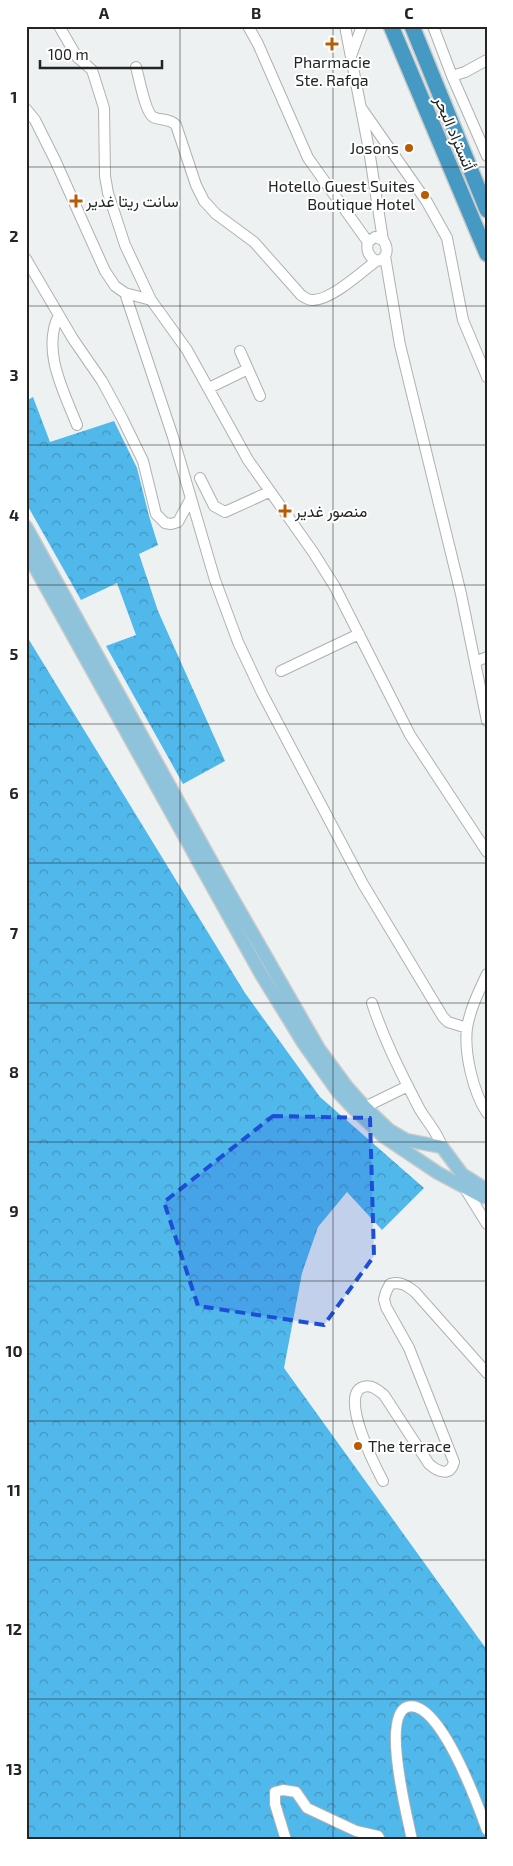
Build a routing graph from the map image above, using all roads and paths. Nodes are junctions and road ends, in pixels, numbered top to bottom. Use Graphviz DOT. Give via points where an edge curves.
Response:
graph roads {
  1 [pos="59,26"];
  2 [pos="248,26"];
  3 [pos="345,26"];
  4 [pos="362,26"];
  5 [pos="391,26"];
  6 [pos="412,26"];
  7 [pos="432,26"];
  8 [pos="351,58"];
  9 [pos="487,60"];
  10 [pos="136,67"];
  11 [pos="452,76"];
  12 [pos="26,109"];
  13 [pos="362,109"];
  14 [pos="487,156"];
  15 [pos="482,190"];
  16 [pos="487,210"];
  17 [pos="383,240"];
  18 [pos="368,242"];
  19 [pos="487,254"];
  20 [pos="380,258"];
  21 [pos="26,259"];
  22 [pos="125,293"];
  23 [pos="151,300"];
  24 [pos="59,315"];
  25 [pos="240,351"];
  26 [pos="248,369"];
  27 [pos="487,377"];
  28 [pos="209,388"];
  29 [pos="260,396"];
  30 [pos="77,425"];
  31 [pos="200,478"];
  32 [pos="269,492"];
  33 [pos="190,500"];
  34 [pos="26,528"];
  35 [pos="26,552"];
  36 [pos="358,634"];
  37 [pos="487,658"];
  38 [pos="475,662"];
  39 [pos="281,671"];
  40 [pos="487,721"];
  41 [pos="487,852"];
  42 [pos="487,974"];
  43 [pos="372,1003"];
  44 [pos="467,1028"];
  45 [pos="408,1086"];
  46 [pos="365,1107"];
  47 [pos="487,1113"];
  48 [pos="425,1143"];
  49 [pos="442,1147"];
  50 [pos="418,1161"];
  51 [pos="464,1188"];
  52 [pos="487,1190"];
  53 [pos="487,1199"];
  54 [pos="487,1224"];
  55 [pos="487,1373"];
  56 [pos="383,1481"];
  57 [pos="487,1830"];
  58 [pos="286,1840"];
  59 [pos="380,1840"];
  60 [pos="412,1840"];
  1 -- 23 [label="street" via="77,56 92,70 104,108 105,176 113,211"];
  2 -- 18 [label="street" via="308,158"];
  3 -- 8 [label="street"];
  4 -- 8 [label="street"];
  5 -- 19 [label="highway, أتستراد البحر"];
  6 -- 15 [label="highway, أتستراد البحر"];
  7 -- 11 [label="street"];
  8 -- 13 [label="street"];
  9 -- 11 [label="street"];
  10 -- 20 [label="street" via="148,112 176,125 204,201 254,242 301,295 311,300 323,298"];
  11 -- 14 [label="street"];
  12 -- 22 [label="street" via="55,160 105,271 114,286"];
  13 -- 17 [label="street"];
  13 -- 27 [label="street" via="427,202 447,238 464,320"];
  15 -- 16 [label="highway, أتستراد البحر"];
  17 -- 18 [label="street" via="375,237"];
  17 -- 20 [label="street" via="387,248"];
  18 -- 20 [label="street" via="368,253"];
  20 -- 38 [label="street"];
  21 -- 24 [label="street"];
  22 -- 23 [label="street"];
  22 -- 33 [label="street" via="173,437"];
  23 -- 28 [label="street" via="177,334"];
  24 -- 30 [label="street" via="54,324 52,347 59,379"];
  24 -- 33 [label="street" via="102,381 133,440 146,469 156,514 165,523 178,522"];
  25 -- 26 [label="street"];
  26 -- 28 [label="street"];
  26 -- 29 [label="street"];
  28 -- 32 [label="street"];
  31 -- 32 [label="street" via="214,506 225,512"];
  32 -- 36 [label="street" via="335,587"];
  33 -- 44 [label="street" via="238,642 363,884 442,1017"];
  34 -- 46 [label="main road" via="296,1010 319,1049"];
  35 -- 50 [label="main road" via="286,1017 354,1110"];
  36 -- 39 [label="street"];
  36 -- 41 [label="street" via="410,735"];
  37 -- 38 [label="street"];
  38 -- 40 [label="street"];
  42 -- 44 [label="street"];
  43 -- 45 [label="street" via="387,1045"];
  44 -- 47 [label="street" via="468,1060 474,1086"];
  45 -- 46 [label="street"];
  45 -- 49 [label="street"];
  46 -- 48 [label="main road" via="398,1136"];
  48 -- 49 [label="main road"];
  48 -- 50 [label="main road"];
  49 -- 52 [label="main road" via="462,1174"];
  50 -- 51 [label="main road"];
  51 -- 53 [label="main road"];
  51 -- 54 [label="street"];
  55 -- 56 [label="street" via="415,1292 397,1282 390,1284 384,1299 386,1307 409,1348 454,1462 448,1472 436,1470 384,1395 369,1386 362,1387 354,1398 357,1417"];
  57 -- 60 [label="street" via="444,1734 432,1718 413,1706 402,1712 396,1742"];
  58 -- 59 [label="street" via="275,1804 275,1792 279,1790 296,1792 306,1808 356,1831 378,1836"];
}
